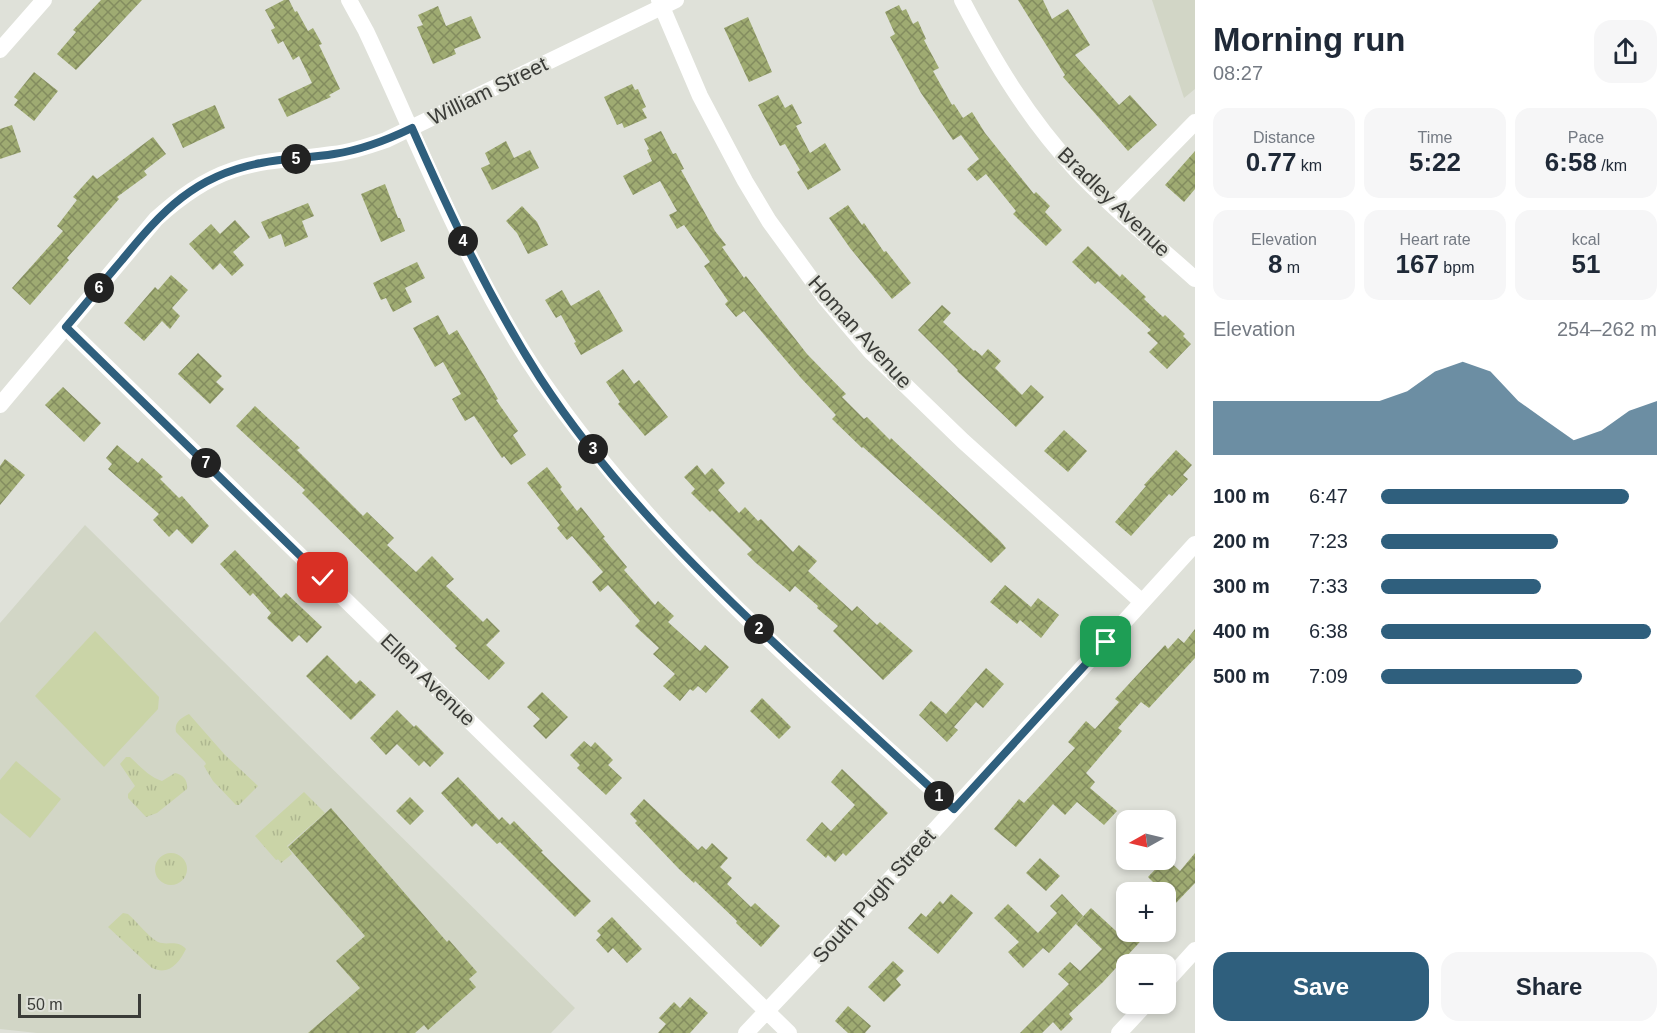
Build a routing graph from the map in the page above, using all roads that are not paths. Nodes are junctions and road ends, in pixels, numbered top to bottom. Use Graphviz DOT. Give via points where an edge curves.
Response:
graph roads {
  1 [pos="44,0"];
  2 [pos="349,0"];
  3 [pos="962,0"];
  4 [pos="666,2"];
  5 [pos="0,50"];
  6 [pos="1195,122"];
  7 [pos="412,128"];
  8 [pos="1113,206"];
  9 [pos="1195,279"];
  10 [pos="66,327"];
  11 [pos="0,405"];
  12 [pos="1195,544"];
  13 [pos="1142,602"];
  14 [pos="954,809"];
  15 [pos="1195,950"];
  16 [pos="1176,971"];
  17 [pos="767,1012"];
  18 [pos="1137,1014"];
  19 [pos="746,1033"];
  20 [pos="789,1033"];
  21 [pos="1119,1033"];
  1 -- 5 [label="street"];
  2 -- 7 [label="street"];
  3 -- 8 [label="street, Bradley Avenue" via="993,59 1026,109 1076,170"];
  4 -- 7 [label="street, William Street"];
  4 -- 13 [label="street, Homan Avenue" via="700,96 745,181 769,222 825,298 872,352 963,441"];
  6 -- 8 [label="street"];
  7 -- 10 [label="street, William Street" via="356,150 232,170 195,188 156,219"];
  7 -- 14 [label="street" via="498,309 541,380 608,468 680,551 732,603"];
  8 -- 9 [label="street, Bradley Avenue"];
  10 -- 11 [label="street, William Street"];
  10 -- 17 [label="street, Ellen Avenue"];
  12 -- 13 [label="street, South Pugh Street"];
  13 -- 14 [label="street, South Pugh Street"];
  14 -- 17 [label="street, South Pugh Street"];
  15 -- 16 [label="street"];
  17 -- 19 [label="street, South Pugh Street"];
  17 -- 20 [label="street, Ellen Avenue"];
  18 -- 21 [label="street"];
}
